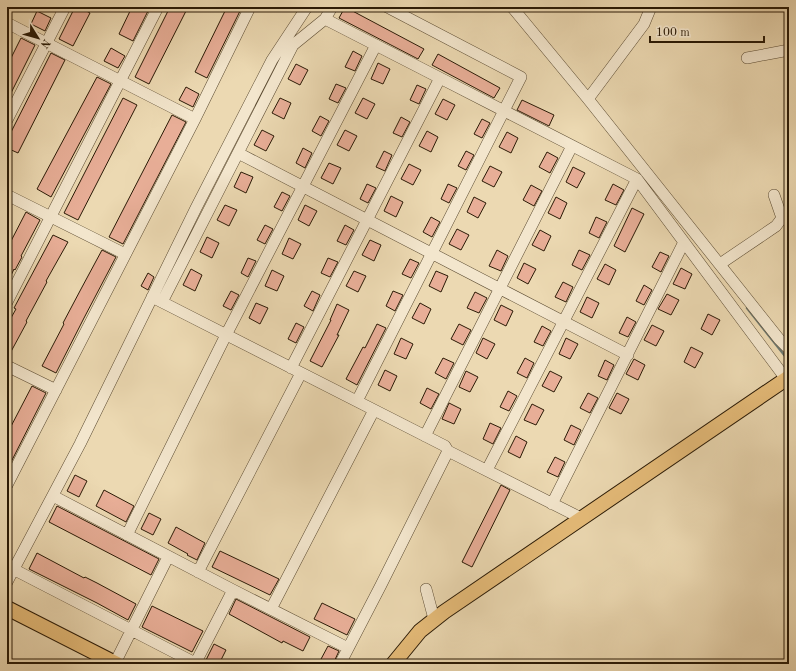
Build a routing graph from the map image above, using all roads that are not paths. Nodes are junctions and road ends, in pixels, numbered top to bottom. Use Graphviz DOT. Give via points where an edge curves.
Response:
graph roads {
  1 [pos="65,7"];
  2 [pos="158,7"];
  3 [pos="250,7"];
  4 [pos="332,7"];
  5 [pos="387,7"];
  6 [pos="512,7"];
  7 [pos="651,7"];
  8 [pos="304,8"];
  9 [pos="325,19"];
  10 [pos="7,23"];
  11 [pos="47,44"];
  12 [pos="376,45"];
  13 [pos="789,50"];
  14 [pos="747,58"];
  15 [pos="440,78"];
  16 [pos="121,81"];
  17 [pos="588,99"];
  18 [pos="504,111"];
  19 [pos="195,119"];
  20 [pos="7,120"];
  21 [pos="572,146"];
  22 [pos="238,153"];
  23 [pos="637,179"];
  24 [pos="302,187"];
  25 [pos="7,195"];
  26 [pos="774,195"];
  27 [pos="51,216"];
  28 [pos="367,220"];
  29 [pos="684,242"];
  30 [pos="125,254"];
  31 [pos="432,254"];
  32 [pos="720,264"];
  33 [pos="500,288"];
  34 [pos="157,299"];
  35 [pos="7,302"];
  36 [pos="564,322"];
  37 [pos="226,335"];
  38 [pos="789,349"];
  39 [pos="628,355"];
  40 [pos="7,366"];
  41 [pos="296,370"];
  42 [pos="788,378"];
  43 [pos="56,390"];
  44 [pos="357,402"];
  45 [pos="374,410"];
  46 [pos="425,436"];
  47 [pos="448,451"];
  48 [pos="487,470"];
  49 [pos="7,485"];
  50 [pos="53,496"];
  51 [pos="552,504"];
  52 [pos="581,518"];
  53 [pos="127,535"];
  54 [pos="168,557"];
  55 [pos="13,570"];
  56 [pos="198,572"];
  57 [pos="7,582"];
  58 [pos="426,589"];
  59 [pos="233,590"];
  60 [pos="7,608"];
  61 [pos="271,610"];
  62 [pos="434,619"];
  63 [pos="131,630"];
  64 [pos="348,648"];
  65 [pos="116,663"];
  66 [pos="196,664"];
  67 [pos="340,664"];
  68 [pos="393,664"];
  1 -- 11 [label="street"];
  2 -- 16 [label="street"];
  3 -- 19 [label="street"];
  4 -- 9 [label="street"];
  5 -- 18 [label="street" via="521,77"];
  6 -- 17 [label="street"];
  7 -- 17 [label="street" via="644,24"];
  8 -- 34 [label="street" via="272,60"];
  9 -- 12 [label="street"];
  9 -- 22 [label="street" via="293,45"];
  10 -- 11 [label="street"];
  11 -- 16 [label="street"];
  11 -- 20 [label="street"];
  12 -- 15 [label="street"];
  12 -- 24 [label="street"];
  13 -- 14 [label="street"];
  15 -- 18 [label="street"];
  15 -- 28 [label="street"];
  16 -- 19 [label="street"];
  16 -- 27 [label="street"];
  17 -- 32 [label="street"];
  18 -- 21 [label="street"];
  18 -- 31 [label="street"];
  19 -- 30 [label="street"];
  21 -- 23 [label="street"];
  21 -- 33 [label="street"];
  22 -- 24 [label="street"];
  22 -- 34 [label="street"];
  23 -- 29 [label="street"];
  23 -- 36 [label="street"];
  24 -- 28 [label="street"];
  24 -- 37 [label="street"];
  25 -- 27 [label="street"];
  26 -- 32 [label="street" via="781,221"];
  27 -- 30 [label="street"];
  27 -- 35 [label="street"];
  28 -- 31 [label="street"];
  28 -- 41 [label="street"];
  29 -- 39 [label="street"];
  29 -- 42 [label="street"];
  30 -- 43 [label="street"];
  31 -- 33 [label="street"];
  31 -- 44 [label="street"];
  32 -- 38 [label="street"];
  33 -- 36 [label="street"];
  33 -- 46 [label="street"];
  34 -- 37 [label="street"];
  34 -- 50 [label="street"];
  36 -- 39 [label="street"];
  36 -- 48 [label="street"];
  37 -- 41 [label="street"];
  37 -- 53 [label="street"];
  39 -- 51 [label="street"];
  40 -- 43 [label="street"];
  41 -- 44 [label="street"];
  41 -- 56 [label="street"];
  42 -- 52 [label="main road"];
  43 -- 49 [label="street"];
  44 -- 45 [label="street"];
  45 -- 46 [label="street"];
  45 -- 61 [label="street"];
  46 -- 47 [label="street" via="445,446"];
  47 -- 48 [label="street"];
  47 -- 64 [label="street"];
  48 -- 51 [label="street"];
  50 -- 53 [label="street"];
  50 -- 55 [label="street"];
  51 -- 52 [label="street"];
  52 -- 62 [label="main road"];
  53 -- 54 [label="street"];
  54 -- 56 [label="street"];
  54 -- 63 [label="street"];
  55 -- 57 [label="street"];
  55 -- 63 [label="street"];
  56 -- 59 [label="street"];
  58 -- 62 [label="street"];
  59 -- 61 [label="street"];
  59 -- 66 [label="street"];
  60 -- 65 [label="main road"];
  61 -- 64 [label="street"];
  62 -- 68 [label="main road" via="420,631"];
  63 -- 65 [label="street"];
  63 -- 66 [label="street"];
  64 -- 67 [label="street"];
}
